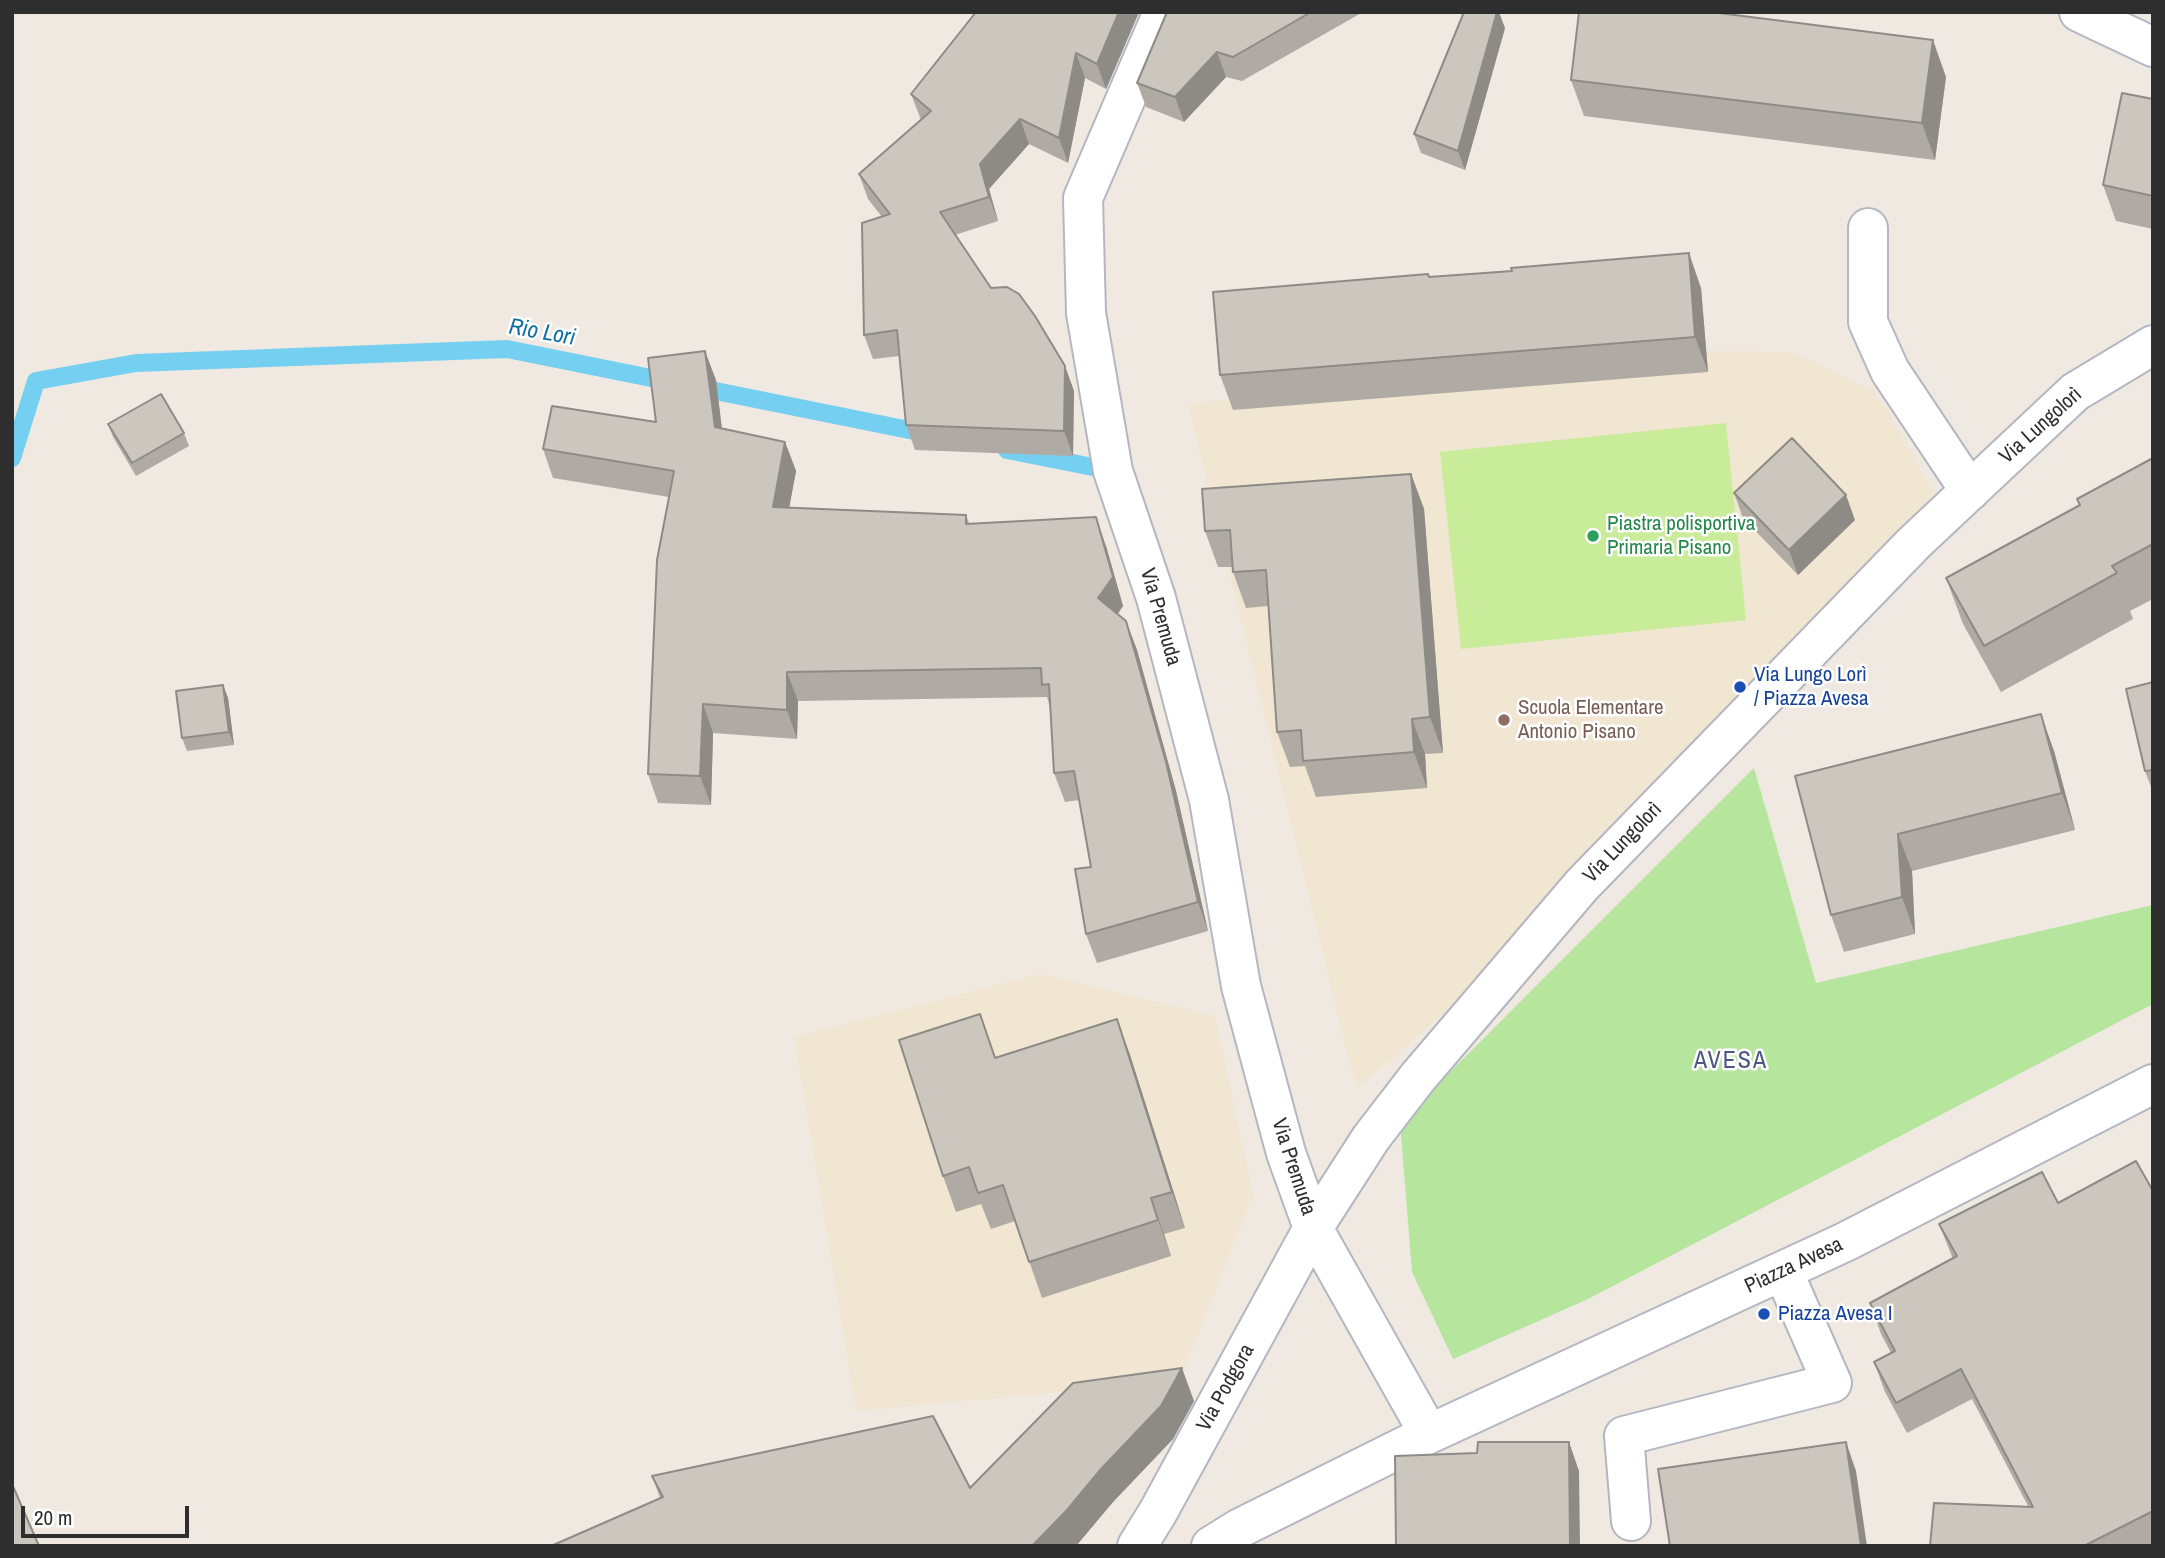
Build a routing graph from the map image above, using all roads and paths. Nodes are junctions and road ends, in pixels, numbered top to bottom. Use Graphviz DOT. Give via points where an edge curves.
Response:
graph roads {
  1 [pos="1163,12"];
  2 [pos="2079,12"];
  3 [pos="2139,32"];
  4 [pos="1868,228"];
  5 [pos="2153,345"];
  6 [pos="1970,491"];
  7 [pos="2153,1084"];
  8 [pos="1313,1228"];
  9 [pos="1783,1271"];
  10 [pos="1429,1434"];
  11 [pos="1630,1521"];
  12 [pos="1137,1546"];
  13 [pos="1211,1546"];
  1 -- 8 [label="street, Via Premuda" via="1083,198 1086,313 1113,471 1156,598 1209,800 1241,986 1286,1153"];
  2 -- 3 [label="street"];
  4 -- 6 [label="street" via="1868,322 1890,370"];
  5 -- 6 [label="street, Via Lungolorì" via="2075,392"];
  6 -- 8 [label="street, Via Lungolorì" via="1914,543 1583,885 1394,1107"];
  7 -- 9 [label="street, Piazza Avesa"];
  8 -- 10 [label="street"];
  8 -- 12 [label="street, Via Podgora"];
  9 -- 10 [label="street, Piazza Avesa"];
  9 -- 11 [label="street" via="1832,1383 1624,1436"];
  10 -- 13 [label="street, Piazza Avesa"];
}
